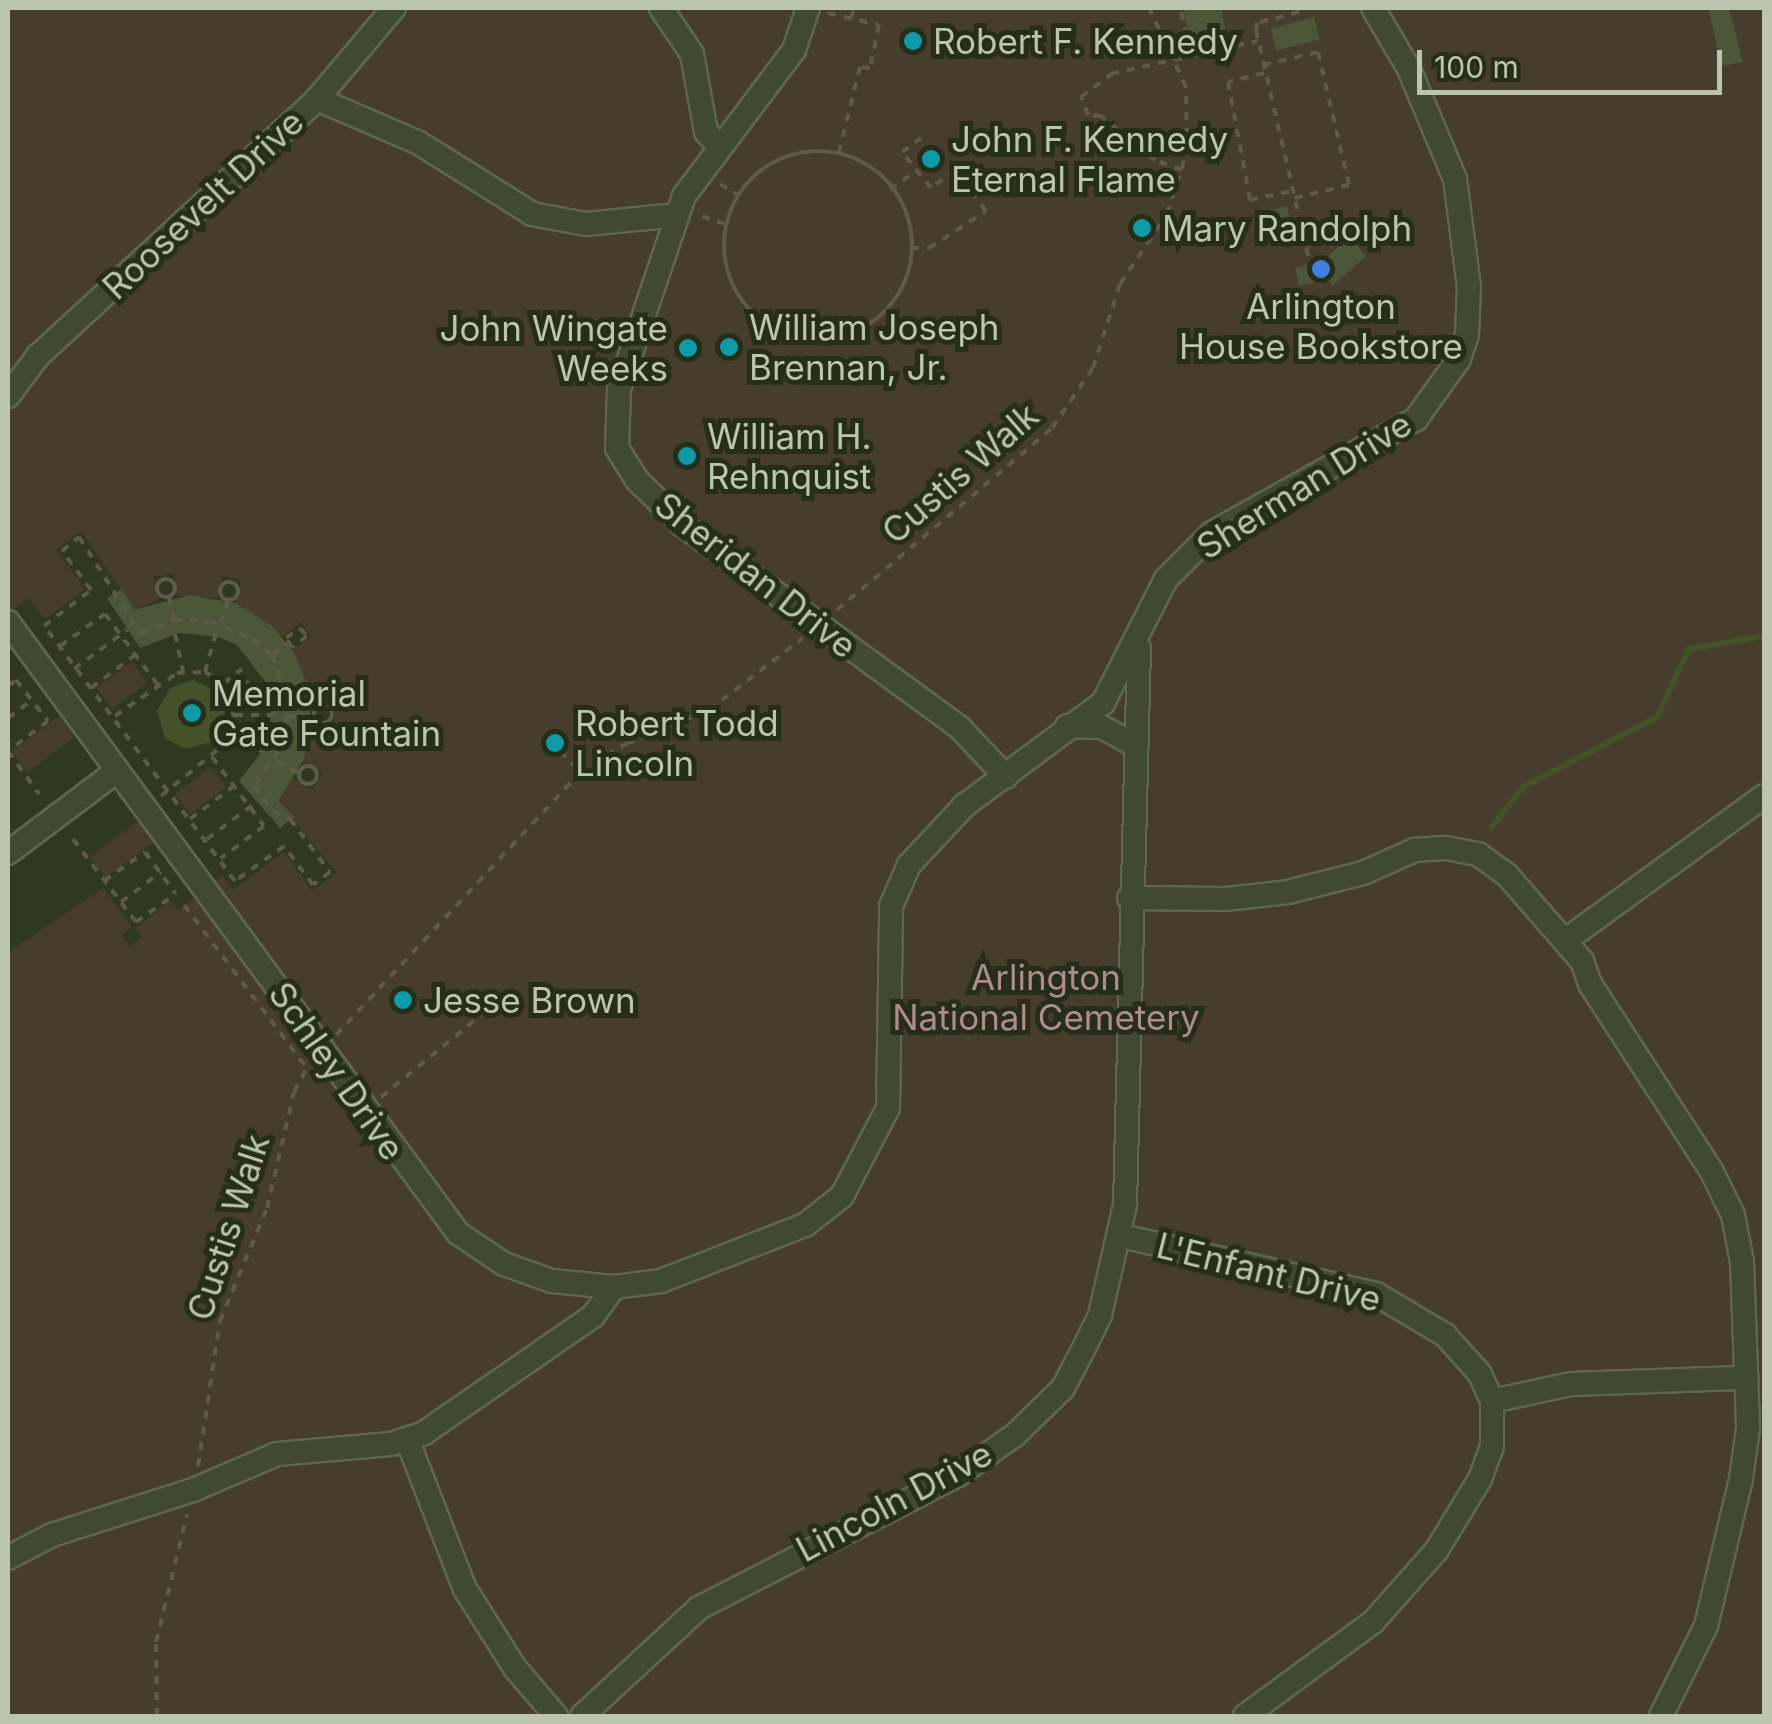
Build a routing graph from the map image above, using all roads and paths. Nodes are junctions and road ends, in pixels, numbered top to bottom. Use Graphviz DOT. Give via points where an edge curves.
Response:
graph roads {
  1 [pos="394,8"];
  2 [pos="422,8"];
  3 [pos="450,8"];
  4 [pos="661,8"];
  5 [pos="854,8"];
  6 [pos="1148,8"];
  7 [pos="1298,8"];
  8 [pos="1374,8"];
  9 [pos="816,10"];
  10 [pos="1181,12"];
  11 [pos="851,18"];
  12 [pos="1258,41"];
  13 [pos="1191,55"];
  14 [pos="1174,60"];
  15 [pos="1263,65"];
  16 [pos="1265,73"];
  17 [pos="317,99"];
  18 [pos="925,136"];
  19 [pos="718,145"];
  20 [pos="839,152"];
  21 [pos="916,170"];
  22 [pos="1184,170"];
  23 [pos="719,183"];
  24 [pos="890,190"];
  25 [pos="1292,191"];
  26 [pos="738,194"];
  27 [pos="1294,198"];
  28 [pos="685,214"];
  29 [pos="725,224"];
  30 [pos="1305,246"];
  31 [pos="910,248"];
  32 [pos="1336,250"];
  33 [pos="1310,264"];
  34 [pos="8,396"];
  35 [pos="164,579"];
  36 [pos="231,582"];
  37 [pos="174,620"];
  38 [pos="8,622"];
  39 [pos="222,624"];
  40 [pos="127,630"];
  41 [pos="813,630"];
  42 [pos="216,633"];
  43 [pos="175,634"];
  44 [pos="1140,634"];
  45 [pos="121,635"];
  46 [pos="289,642"];
  47 [pos="60,646"];
  48 [pos="135,655"];
  49 [pos="272,655"];
  50 [pos="76,668"];
  51 [pos="242,669"];
  52 [pos="183,671"];
  53 [pos="205,672"];
  54 [pos="65,675"];
  55 [pos="251,680"];
  56 [pos="158,685"];
  57 [pos="8,686"];
  58 [pos="91,688"];
  59 [pos="42,692"];
  60 [pos="31,700"];
  61 [pos="332,714"];
  62 [pos="235,715"];
  63 [pos="278,715"];
  64 [pos="288,716"];
  65 [pos="8,718"];
  66 [pos="113,718"];
  67 [pos="103,725"];
  68 [pos="1066,726"];
  69 [pos="231,735"];
  70 [pos="1133,744"];
  71 [pos="8,751"];
  72 [pos="560,751"];
  73 [pos="265,753"];
  74 [pos="212,757"];
  75 [pos="276,761"];
  76 [pos="117,771"];
  77 [pos="580,772"];
  78 [pos="1006,776"];
  79 [pos="316,780"];
  80 [pos="234,786"];
  81 [pos="168,791"];
  82 [pos="39,794"];
  83 [pos="1764,796"];
  84 [pos="159,798"];
  85 [pos="253,805"];
  86 [pos="190,820"];
  87 [pos="73,840"];
  88 [pos="205,840"];
  89 [pos="195,848"];
  90 [pos="8,853"];
  91 [pos="219,859"];
  92 [pos="171,866"];
  93 [pos="160,873"];
  94 [pos="104,882"];
  95 [pos="1129,898"];
  96 [pos="121,902"];
  97 [pos="184,905"];
  98 [pos="1566,940"];
  99 [pos="513,989"];
  100 [pos="333,1038"];
  101 [pos="314,1056"];
  102 [pos="306,1067"];
  103 [pos="390,1091"];
  104 [pos="1122,1236"];
  105 [pos="614,1287"];
  106 [pos="1746,1378"];
  107 [pos="1492,1401"];
  108 [pos="406,1439"];
  109 [pos="196,1478"];
  110 [pos="190,1502"];
  111 [pos="8,1558"];
  112 [pos="157,1716"];
  113 [pos="556,1716"];
  114 [pos="582,1716"];
  115 [pos="1245,1716"];
  116 [pos="1662,1716"];
  1 -- 17 [label="street, Roosevelt Drive"];
  2 -- 3 [label="path"];
  4 -- 19 [label="street" via="692,54 706,132"];
  5 -- 11 [label="path"];
  6 -- 14 [label="path, Custis Walk"];
  7 -- 12 [label="path" via="1257,23"];
  8 -- 44 [label="street, Sherman Drive" via="1409,69 1456,180 1469,287 1468,334 1459,359 1416,418 1212,533 1166,580"];
  9 -- 11 [label="path"];
  9 -- 19 [label="street, Sheridan Drive" via="794,50"];
  10 -- 13 [label="path"];
  11 -- 20 [label="path" via="879,25 870,68 860,66"];
  12 -- 13 [label="path"];
  12 -- 15 [label="path"];
  13 -- 14 [label="path"];
  14 -- 22 [label="path, Custis Walk" via="1188,102"];
  14 -- 22 [label="path" via="1110,74 1081,98 1088,114 1101,116 1155,160"];
  15 -- 16 [label="path"];
  15 -- 27 [label="path" via="1318,52 1349,185"];
  16 -- 25 [label="path"];
  16 -- 25 [label="path" via="1228,82 1250,200"];
  17 -- 28 [label="street" via="419,144 532,214 586,224"];
  17 -- 34 [label="street, Roosevelt Drive" via="38,356"];
  18 -- 21 [label="path" via="902,152"];
  19 -- 28 [label="street, Sheridan Drive"];
  20 -- 24 [label="path" via="866,163"];
  20 -- 26 [label="path" via="777,160"];
  21 -- 24 [label="path"];
  21 -- 31 [label="path" via="931,188 954,170 986,211 929,248"];
  22 -- 41 [label="path, Custis Walk" via="1168,214 1120,284 1093,368 1066,415"];
  23 -- 26 [label="path"];
  24 -- 31 [label="path" via="908,218"];
  25 -- 27 [label="path"];
  26 -- 29 [label="path"];
  27 -- 30 [label="path"];
  28 -- 29 [label="path"];
  28 -- 41 [label="street, Sheridan Drive" via="619,390 617,448 638,481 683,525"];
  29 -- 31 [label="path" via="726,262 742,301 769,325 805,337 850,333 877,318 901,286"];
  30 -- 32 [label="path" via="1328,240"];
  30 -- 33 [label="path"];
  35 -- 37 [label="path"];
  36 -- 39 [label="path"];
  37 -- 39 [label="path"];
  37 -- 47 [label="path" via="141,634 79,537 62,551 92,590 44,626"];
  38 -- 76 [label="street, Schley Drive"];
  39 -- 49 [label="path"];
  40 -- 45 [label="path"];
  41 -- 77 [label="path, Custis Walk" via="709,710 626,744"];
  41 -- 78 [label="street, Sheridan Drive" via="960,728"];
  42 -- 53 [label="path"];
  43 -- 52 [label="path"];
  44 -- 68 [label="street, Sherman Drive" via="1103,703"];
  44 -- 70 [label="street, Lincoln Drive"];
  45 -- 47 [label="path" via="105,614"];
  45 -- 48 [label="path"];
  45 -- 50 [label="path"];
  46 -- 49 [label="path"];
  47 -- 50 [label="path"];
  48 -- 56 [label="path"];
  48 -- 58 [label="path"];
  49 -- 64 [label="path"];
  50 -- 54 [label="path"];
  50 -- 58 [label="path"];
  51 -- 53 [label="path" via="224,683"];
  52 -- 53 [label="path"];
  52 -- 56 [label="path"];
  55 -- 62 [label="path" via="230,696"];
  56 -- 66 [label="path"];
  57 -- 60 [label="path" via="16,680"];
  58 -- 66 [label="path"];
  59 -- 60 [label="path"];
  60 -- 65 [label="path"];
  60 -- 71 [label="path" via="48,721"];
  61 -- 64 [label="path"];
  62 -- 63 [label="path"];
  62 -- 69 [label="path"];
  64 -- 75 [label="path"];
  66 -- 67 [label="path"];
  66 -- 81 [label="path"];
  68 -- 70 [label="street" via="1102,727"];
  68 -- 78 [label="street, Sherman Drive"];
  69 -- 73 [label="path"];
  69 -- 74 [label="path"];
  70 -- 95 [label="street, Lincoln Drive"];
  71 -- 82 [label="path"];
  72 -- 77 [label="path"];
  74 -- 80 [label="path"];
  74 -- 81 [label="path"];
  75 -- 79 [label="path"];
  75 -- 91 [label="path" via="254,786 330,872 313,885 284,846 236,881"];
  76 -- 90 [label="street"];
  76 -- 105 [label="street, Schley Drive" via="458,1234 504,1264 552,1281"];
  77 -- 100 [label="path, Custis Walk"];
  78 -- 105 [label="street, Sherman Drive" via="941,826 909,865 891,906 888,1108 842,1196 806,1225 756,1246 661,1280"];
  80 -- 85 [label="path"];
  80 -- 86 [label="path"];
  81 -- 84 [label="path"];
  81 -- 86 [label="path"];
  83 -- 98 [label="street"];
  85 -- 88 [label="path"];
  85 -- 91 [label="path" via="264,826"];
  86 -- 88 [label="path"];
  87 -- 94 [label="path"];
  88 -- 89 [label="path"];
  88 -- 91 [label="path"];
  92 -- 93 [label="path"];
  93 -- 94 [label="path" via="145,852"];
  93 -- 96 [label="path"];
  93 -- 96 [label="path" via="176,894 136,922"];
  94 -- 96 [label="path"];
  95 -- 98 [label="street" via="1288,892 1415,850 1446,848 1478,854 1500,869"];
  95 -- 104 [label="street, Lincoln Drive" via="1132,1018"];
  97 -- 102 [label="path"];
  98 -- 106 [label="street" via="1684,1121 1733,1216 1742,1262"];
  99 -- 103 [label="path"];
  101 -- 102 [label="path, Custis Walk"];
  102 -- 109 [label="path, Custis Walk" via="267,1208 220,1321"];
  104 -- 107 [label="street, L'Enfant Drive" via="1340,1283 1389,1300 1465,1353"];
  104 -- 114 [label="street, Lincoln Drive" via="1084,1348 1062,1388 1014,1435 958,1475 699,1608"];
  105 -- 108 [label="street" via="593,1316 446,1420"];
  106 -- 107 [label="street" via="1571,1384"];
  106 -- 116 [label="street" via="1742,1479 1721,1574 1706,1626"];
  107 -- 115 [label="street" via="1492,1446 1480,1479 1425,1565 1360,1634"];
  108 -- 111 [label="street" via="277,1454"];
  108 -- 113 [label="street" via="465,1589"];
  110 -- 112 [label="path" via="156,1642"];
}
